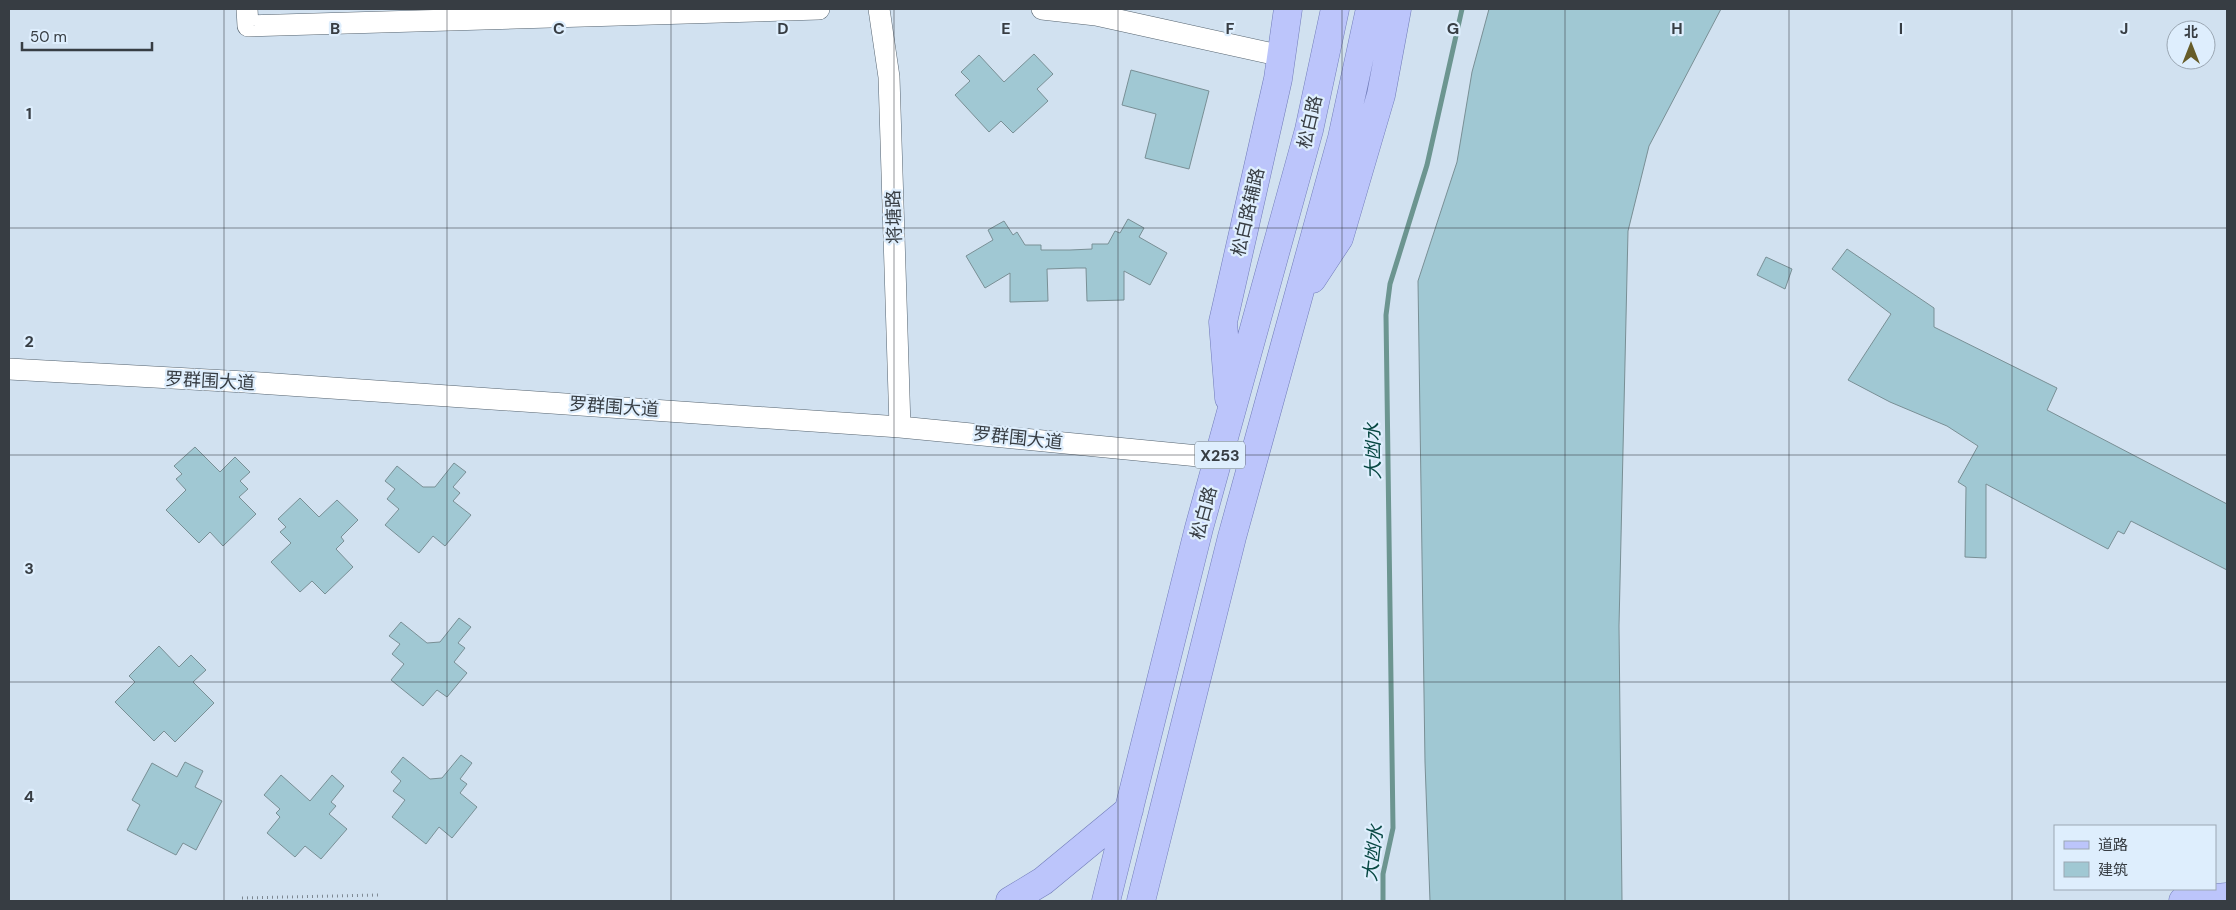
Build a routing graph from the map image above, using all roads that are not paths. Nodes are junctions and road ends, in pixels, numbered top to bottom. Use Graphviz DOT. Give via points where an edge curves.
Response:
graph roads {
  1 [pos="818,9"];
  2 [pos="879,9"];
  3 [pos="1042,9"];
  4 [pos="1288,9"];
  5 [pos="1335,9"];
  6 [pos="1370,9"];
  7 [pos="1397,9"];
  8 [pos="750,10"];
  9 [pos="248,18"];
  10 [pos="1282,56"];
  11 [pos="1296,304"];
  12 [pos="9,369"];
  13 [pos="1230,417"];
  14 [pos="900,427"];
  15 [pos="1219,458"];
  16 [pos="1129,810"];
  17 [pos="2227,897"];
  18 [pos="1010,901"];
  19 [pos="1106,901"];
  20 [pos="1141,901"];
  21 [pos="2183,901"];
  1 -- 8 [label="street"];
  2 -- 14 [label="street, 将塘路" via="889,76"];
  3 -- 10 [label="street" via="1096,15"];
  4 -- 10 [label="main road, 松白路辅路"];
  5 -- 13 [label="main road, 松白路 / X253" via="1309,130"];
  6 -- 11 [label="main road, 松白路 / X253" via="1342,138"];
  7 -- 11 [label="main road" via="1381,96 1339,238"];
  8 -- 9 [label="street"];
  10 -- 13 [label="main road, 松白路辅路" via="1223,322"];
  11 -- 20 [label="main road, 松白路 / X253" via="1230,545"];
  12 -- 14 [label="street, 罗群围大道"];
  13 -- 15 [label="main road, 松白路 / X253"];
  14 -- 15 [label="street, 罗群围大道"];
  15 -- 16 [label="main road, 松白路 / X253"];
  16 -- 18 [label="main road" via="1043,881"];
  16 -- 19 [label="main road, 松白路 / X253"];
  17 -- 21 [label="main road"];
}
